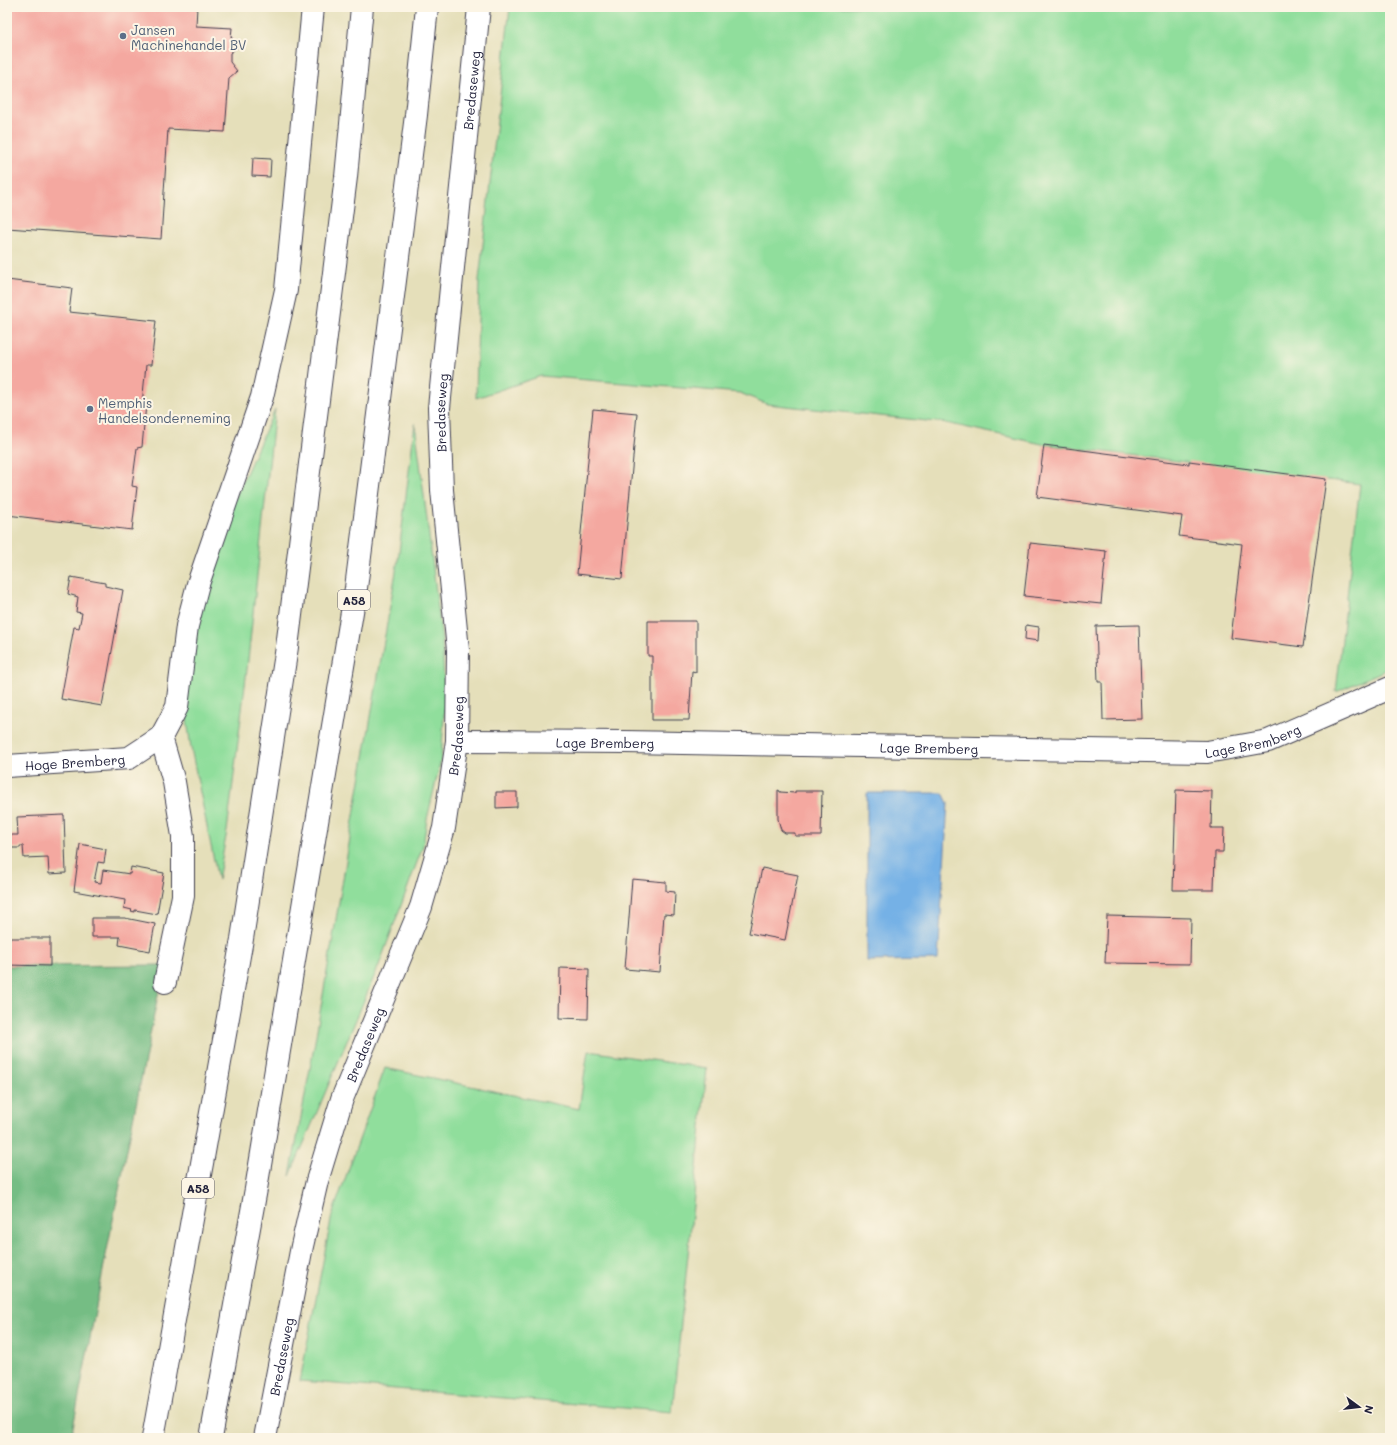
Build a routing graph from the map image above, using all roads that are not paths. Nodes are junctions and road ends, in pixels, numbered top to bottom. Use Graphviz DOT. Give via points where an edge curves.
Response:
graph roads {
  1 [pos="313,7"];
  2 [pos="362,7"];
  3 [pos="427,7"];
  4 [pos="479,7"];
  5 [pos="1390,688"];
  6 [pos="161,737"];
  7 [pos="457,741"];
  8 [pos="7,766"];
  9 [pos="166,982"];
  10 [pos="153,1438"];
  11 [pos="211,1438"];
  12 [pos="265,1438"];
  1 -- 6 [label="main road" via="286,290 262,397 198,584 187,626 177,707"];
  2 -- 10 [label="main road, A58" via="346,177 287,647 242,939"];
  3 -- 11 [label="main road, A58" via="416,115 356,588 256,1189"];
  4 -- 7 [label="main road, Bredaseweg" via="439,408 442,490 458,650"];
  5 -- 7 [label="main road, Lage Bremberg" via="1268,741 1207,752"];
  6 -- 8 [label="main road, Hoge Bremberg" via="129,758"];
  6 -- 9 [label="main road" via="174,782 183,836 183,896"];
  7 -- 12 [label="main road, Bredaseweg" via="444,828 421,907 342,1099 318,1181 302,1246"];
}
